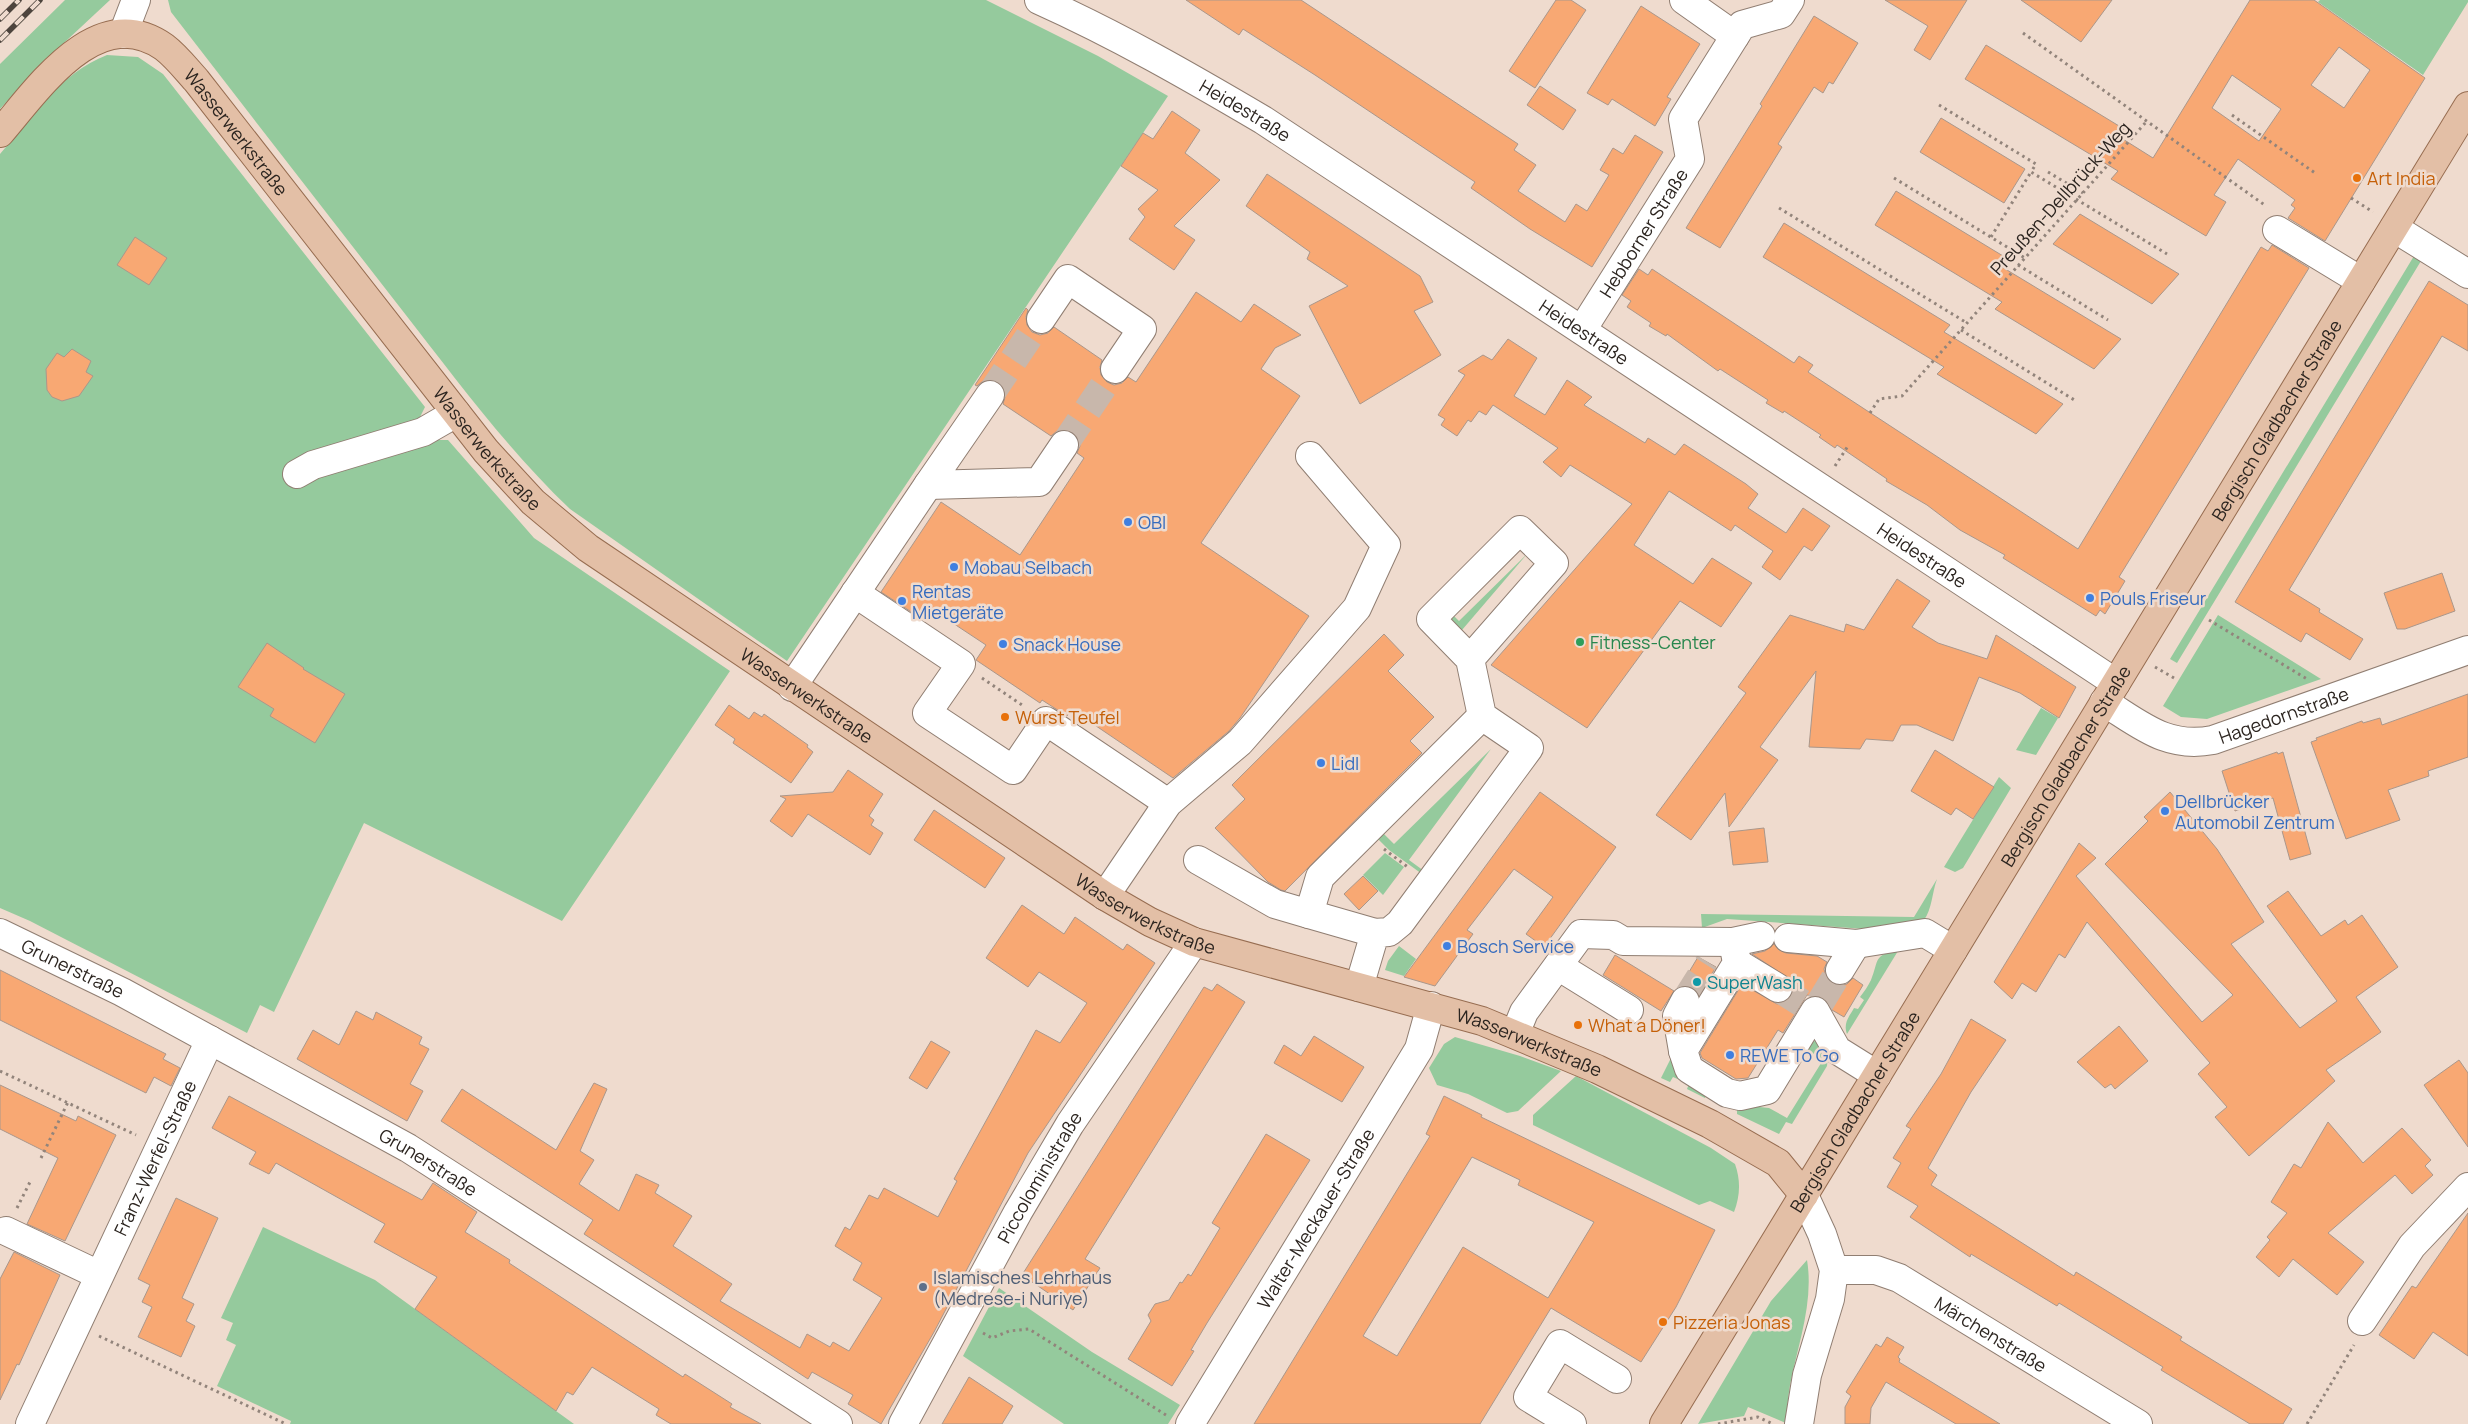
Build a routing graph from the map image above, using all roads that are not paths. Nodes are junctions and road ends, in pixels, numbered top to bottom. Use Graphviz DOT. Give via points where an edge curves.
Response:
graph roads {
  1 [pos="136,0"];
  2 [pos="1039,0"];
  3 [pos="1684,0"];
  4 [pos="1790,0"];
  5 [pos="123,34"];
  6 [pos="1736,36"];
  7 [pos="2468,106"];
  8 [pos="0,132"];
  9 [pos="2275,221"];
  10 [pos="2394,228"];
  11 [pos="2468,274"];
  12 [pos="2361,281"];
  13 [pos="1041,319"];
  14 [pos="1582,330"];
  15 [pos="1116,369"];
  16 [pos="990,395"];
  17 [pos="456,413"];
  18 [pos="1064,445"];
  19 [pos="1310,456"];
  20 [pos="297,474"];
  21 [pos="928,485"];
  22 [pos="855,593"];
  23 [pos="2468,650"];
  24 [pos="1470,659"];
  25 [pos="792,687"];
  26 [pos="2110,693"];
  27 [pos="1482,716"];
  28 [pos="1168,803"];
  29 [pos="1198,860"];
  30 [pos="1105,896"];
  31 [pos="1309,914"];
  32 [pos="0,933"];
  33 [pos="1375,933"];
  34 [pos="1761,936"];
  35 [pos="1788,938"];
  36 [pos="1194,942"];
  37 [pos="1856,944"];
  38 [pos="1953,950"];
  39 [pos="1725,953"];
  40 [pos="1558,966"];
  41 [pos="1840,970"];
  42 [pos="1359,987"];
  43 [pos="1778,988"];
  44 [pos="1685,1002"];
  45 [pos="1431,1006"];
  46 [pos="1628,1010"];
  47 [pos="1515,1034"];
  48 [pos="210,1040"];
  49 [pos="1683,1051"];
  50 [pos="1877,1074"];
  51 [pos="1727,1093"];
  52 [pos="1710,1124"];
  53 [pos="2468,1186"];
  54 [pos="1804,1195"];
  55 [pos="6,1231"];
  56 [pos="1834,1270"];
  57 [pos="99,1275"];
  58 [pos="2362,1321"];
  59 [pos="1617,1379"];
  60 [pos="1182,1422"];
  61 [pos="30,1424"];
  62 [pos="838,1424"];
  63 [pos="903,1424"];
  64 [pos="1572,1424"];
  65 [pos="1664,1424"];
  66 [pos="1799,1424"];
  67 [pos="2138,1424"];
  1 -- 5 [label="street"];
  2 -- 14 [label="street, Heidestraße" via="1101,28 1263,120"];
  3 -- 6 [label="street"];
  4 -- 6 [label="street, Hebborner Straße" via="1781,14 1742,25"];
  5 -- 8 [label="main road, Wasserwerkstraße" via="109,34 93,40 69,56"];
  5 -- 17 [label="main road, Wasserwerkstraße" via="137,35 162,46 196,80"];
  6 -- 14 [label="street, Hebborner Straße" via="1684,119 1690,159"];
  7 -- 10 [label="main road, Bergisch Gladbacher Straße"];
  9 -- 12 [label="street"];
  10 -- 11 [label="street"];
  10 -- 12 [label="main road, Bergisch Gladbacher Straße"];
  12 -- 26 [label="main road, Bergisch Gladbacher Straße"];
  13 -- 15 [label="street" via="1068,279 1076,284 1142,329"];
  14 -- 26 [label="street, Heidestraße"];
  16 -- 21 [label="street"];
  17 -- 20 [label="street" via="423,432 313,465"];
  17 -- 25 [label="main road, Wasserwerkstraße" via="509,477 588,548"];
  18 -- 21 [label="street" via="1039,482"];
  19 -- 28 [label="street" via="1386,545 1357,608 1240,742"];
  21 -- 22 [label="street"];
  22 -- 25 [label="street"];
  22 -- 28 [label="street" via="961,664 927,713 997,760 1013,770 1046,721"];
  23 -- 26 [label="street, Hagedornstraße" via="2194,744 2159,736"];
  24 -- 24 [label="street" via="1554,563 1520,530 1431,619"];
  24 -- 27 [label="street"];
  25 -- 30 [label="main road, Wasserwerkstraße"];
  26 -- 38 [label="main road, Bergisch Gladbacher Straße"];
  27 -- 31 [label="street" via="1320,877"];
  27 -- 33 [label="street" via="1529,748 1400,924 1389,932"];
  28 -- 30 [label="street"];
  29 -- 31 [label="street" via="1274,904"];
  30 -- 36 [label="main road, Wasserwerkstraße"];
  31 -- 33 [label="street"];
  32 -- 48 [label="street, Grunerstraße" via="122,992"];
  33 -- 42 [label="street"];
  34 -- 39 [label="street"];
  35 -- 37 [label="street"];
  36 -- 42 [label="main road, Wasserwerkstraße"];
  36 -- 63 [label="street, Piccoloministraße" via="1070,1124 1018,1212"];
  37 -- 38 [label="street" via="1925,933"];
  37 -- 41 [label="street"];
  38 -- 50 [label="main road, Bergisch Gladbacher Straße"];
  39 -- 40 [label="street" via="1623,941 1613,935 1581,934"];
  39 -- 43 [label="street"];
  39 -- 49 [label="street"];
  40 -- 46 [label="street"];
  40 -- 47 [label="street" via="1524,1012"];
  42 -- 45 [label="main road, Wasserwerkstraße"];
  44 -- 49 [label="street" via="1677,1016"];
  45 -- 47 [label="main road, Wasserwerkstraße"];
  45 -- 60 [label="street, Walter-Meckauer-Straße" via="1419,1049"];
  47 -- 52 [label="main road, Wasserwerkstraße" via="1597,1069"];
  48 -- 57 [label="street, Franz-Werfel-Straße"];
  48 -- 62 [label="street, Grunerstraße" via="408,1148"];
  49 -- 51 [label="street" via="1689,1069"];
  50 -- 51 [label="street" via="1837,1050 1812,1006 1767,1090 1740,1096"];
  50 -- 54 [label="main road, Bergisch Gladbacher Straße"];
  51 -- 52 [label="street"];
  52 -- 54 [label="main road, Wasserwerkstraße" via="1778,1163"];
  53 -- 58 [label="street" via="2412,1246"];
  54 -- 56 [label="street"];
  54 -- 65 [label="main road, Bergisch Gladbacher Straße"];
  55 -- 57 [label="street"];
  56 -- 66 [label="street" via="1830,1299 1807,1375"];
  56 -- 67 [label="street, Märchenstraße" via="1876,1270 1899,1278"];
  57 -- 61 [label="street, Franz-Werfel-Straße"];
  59 -- 64 [label="street" via="1560,1344 1528,1397"];
}
